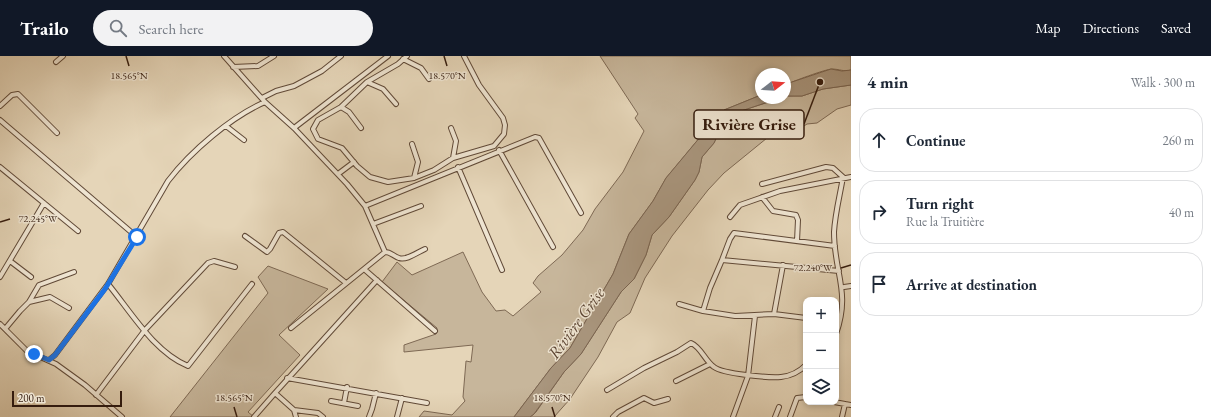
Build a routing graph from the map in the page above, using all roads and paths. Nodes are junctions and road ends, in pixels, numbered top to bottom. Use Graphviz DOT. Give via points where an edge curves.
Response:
graph roads {
  1 [pos="63,56"];
  2 [pos="224,56"];
  3 [pos="274,56"];
  4 [pos="341,56"];
  5 [pos="388,56"];
  6 [pos="464,56"];
  7 [pos="405,58"];
  8 [pos="56,62"];
  9 [pos="233,66"];
  10 [pos="429,79"];
  11 [pos="366,82"];
  12 [pos="264,100"];
  13 [pos="396,104"];
  14 [pos="0,106"];
  15 [pos="341,107"];
  16 [pos="0,120"];
  17 [pos="226,126"];
  18 [pos="294,128"];
  19 [pos="361,128"];
  20 [pos="451,128"];
  21 [pos="57,133"];
  22 [pos="244,140"];
  23 [pos="412,144"];
  24 [pos="500,150"];
  25 [pos="453,158"];
  26 [pos="354,162"];
  27 [pos="0,167"];
  28 [pos="458,167"];
  29 [pos="338,174"];
  30 [pos="843,177"];
  31 [pos="851,177"];
  32 [pos="414,178"];
  33 [pos="762,184"];
  34 [pos="762,197"];
  35 [pos="44,203"];
  36 [pos="365,206"];
  37 [pos="421,206"];
  38 [pos="581,213"];
  39 [pos="730,217"];
  40 [pos="373,224"];
  41 [pos="78,231"];
  42 [pos="245,236"];
  43 [pos="137,237"];
  44 [pos="797,241"];
  45 [pos="835,246"];
  46 [pos="553,247"];
  47 [pos="425,248"];
  48 [pos="385,252"];
  49 [pos="722,260"];
  50 [pos="10,261"];
  51 [pos="783,265"];
  52 [pos="235,267"];
  53 [pos="364,268"];
  54 [pos="502,270"];
  55 [pos="839,271"];
  56 [pos="74,272"];
  57 [pos="0,277"];
  58 [pos="30,277"];
  59 [pos="377,280"];
  60 [pos="346,283"];
  61 [pos="108,284"];
  62 [pos="252,284"];
  63 [pos="851,286"];
  64 [pos="844,287"];
  65 [pos="29,302"];
  66 [pos="679,304"];
  67 [pos="69,308"];
  68 [pos="703,311"];
  69 [pos="774,314"];
  70 [pos="755,316"];
  71 [pos="803,318"];
  72 [pos="839,323"];
  73 [pos="0,324"];
  74 [pos="290,328"];
  75 [pos="5,329"];
  76 [pos="145,330"];
  77 [pos="435,331"];
  78 [pos="49,360"];
  79 [pos="710,364"];
  80 [pos="803,368"];
  81 [pos="748,376"];
  82 [pos="287,378"];
  83 [pos="676,381"];
  84 [pos="347,387"];
  85 [pos="607,390"];
  86 [pos="275,393"];
  87 [pos="376,393"];
  88 [pos="96,395"];
  89 [pos="803,397"];
  90 [pos="402,398"];
  91 [pos="668,399"];
  92 [pos="331,401"];
  93 [pos="427,402"];
  94 [pos="839,403"];
  95 [pos="344,404"];
  96 [pos="845,404"];
  97 [pos="851,405"];
  98 [pos="358,406"];
  99 [pos="779,407"];
  100 [pos="294,410"];
  101 [pos="118,413"];
  102 [pos="114,417"];
  103 [pos="122,417"];
  104 [pos="254,417"];
  105 [pos="296,417"];
  106 [pos="324,417"];
  107 [pos="368,417"];
  108 [pos="397,417"];
  109 [pos="613,417"];
  110 [pos="733,417"];
  111 [pos="775,417"];
  112 [pos="790,417"];
  113 [pos="842,417"];
  1 -- 8 [label="street"];
  2 -- 9 [label="street"];
  3 -- 9 [label="street" via="258,66"];
  4 -- 12 [label="street" via="322,71 294,86 276,91"];
  5 -- 18 [label="street"];
  6 -- 25 [label="street" via="485,94 504,118 506,130 502,139 494,146"];
  7 -- 10 [label="street" via="421,68"];
  7 -- 11 [label="street"];
  9 -- 12 [label="street"];
  11 -- 13 [label="street" via="383,89"];
  11 -- 15 [label="street"];
  12 -- 17 [label="street"];
  12 -- 18 [label="street"];
  14 -- 21 [label="street" via="12,95 18,94"];
  15 -- 19 [label="street" via="349,112"];
  15 -- 26 [label="street" via="318,120 315,124 315,135 322,141 342,148"];
  16 -- 43 [label="street"];
  17 -- 22 [label="street"];
  17 -- 43 [label="street" via="178,168"];
  18 -- 29 [label="street"];
  20 -- 25 [label="street" via="456,141"];
  23 -- 32 [label="street" via="418,162"];
  24 -- 28 [label="street"];
  24 -- 38 [label="street" via="535,137 539,138"];
  24 -- 46 [label="street"];
  25 -- 32 [label="street" via="434,170"];
  26 -- 29 [label="street"];
  26 -- 32 [label="street" via="365,174 383,181 396,182"];
  27 -- 35 [label="street"];
  28 -- 36 [label="street"];
  28 -- 54 [label="street"];
  29 -- 36 [label="street"];
  30 -- 31 [label="street"];
  30 -- 33 [label="street" via="833,168 826,167"];
  30 -- 34 [label="street"];
  30 -- 45 [label="street" via="834,231"];
  34 -- 39 [label="street" via="740,205"];
  34 -- 44 [label="street" via="773,211 796,215"];
  35 -- 41 [label="street"];
  35 -- 50 [label="street"];
  36 -- 40 [label="street"];
  37 -- 40 [label="street"];
  40 -- 48 [label="street"];
  42 -- 60 [label="street" via="267,252 279,233 283,232"];
  43 -- 61 [label="street"];
  44 -- 45 [label="street"];
  44 -- 49 [label="street" via="734,233"];
  45 -- 55 [label="street"];
  47 -- 48 [label="street" via="403,259 391,252"];
  48 -- 53 [label="street"];
  49 -- 51 [label="street"];
  49 -- 68 [label="street"];
  50 -- 57 [label="street"];
  50 -- 58 [label="street"];
  51 -- 55 [label="street"];
  51 -- 69 [label="street"];
  52 -- 76 [label="street" via="210,262"];
  53 -- 59 [label="street"];
  53 -- 60 [label="street"];
  55 -- 64 [label="street"];
  56 -- 65 [label="street" via="39,285"];
  59 -- 77 [label="street"];
  59 -- 82 [label="street"];
  60 -- 74 [label="street"];
  61 -- 76 [label="street"];
  61 -- 78 [label="street"];
  62 -- 76 [label="street" via="190,365 187,366 165,351"];
  63 -- 64 [label="street"];
  64 -- 72 [label="street" via="845,308"];
  65 -- 67 [label="street" via="50,297"];
  65 -- 75 [label="street"];
  66 -- 68 [label="street"];
  68 -- 70 [label="street"];
  69 -- 70 [label="street"];
  69 -- 71 [label="street"];
  70 -- 81 [label="street"];
  73 -- 75 [label="street"];
  75 -- 78 [label="street" via="28,351"];
  76 -- 88 [label="street"];
  78 -- 88 [label="street"];
  79 -- 81 [label="street" via="716,369"];
  79 -- 83 [label="street"];
  79 -- 85 [label="street" via="690,343"];
  80 -- 81 [label="street" via="799,372 781,377"];
  81 -- 110 [label="street"];
  82 -- 84 [label="street"];
  82 -- 86 [label="street"];
  84 -- 87 [label="street"];
  84 -- 95 [label="street"];
  86 -- 100 [label="street"];
  86 -- 104 [label="street"];
  87 -- 90 [label="street"];
  87 -- 107 [label="street"];
  88 -- 101 [label="street"];
  89 -- 112 [label="street" via="797,398"];
  90 -- 93 [label="street"];
  90 -- 108 [label="street"];
  91 -- 109 [label="street" via="656,403 644,398"];
  92 -- 95 [label="street"];
  94 -- 96 [label="street"];
  95 -- 98 [label="street"];
  96 -- 97 [label="street"];
  96 -- 113 [label="street"];
  99 -- 111 [label="street"];
  100 -- 105 [label="street"];
  100 -- 106 [label="street" via="318,413"];
  101 -- 102 [label="street"];
  101 -- 103 [label="street"];
}
